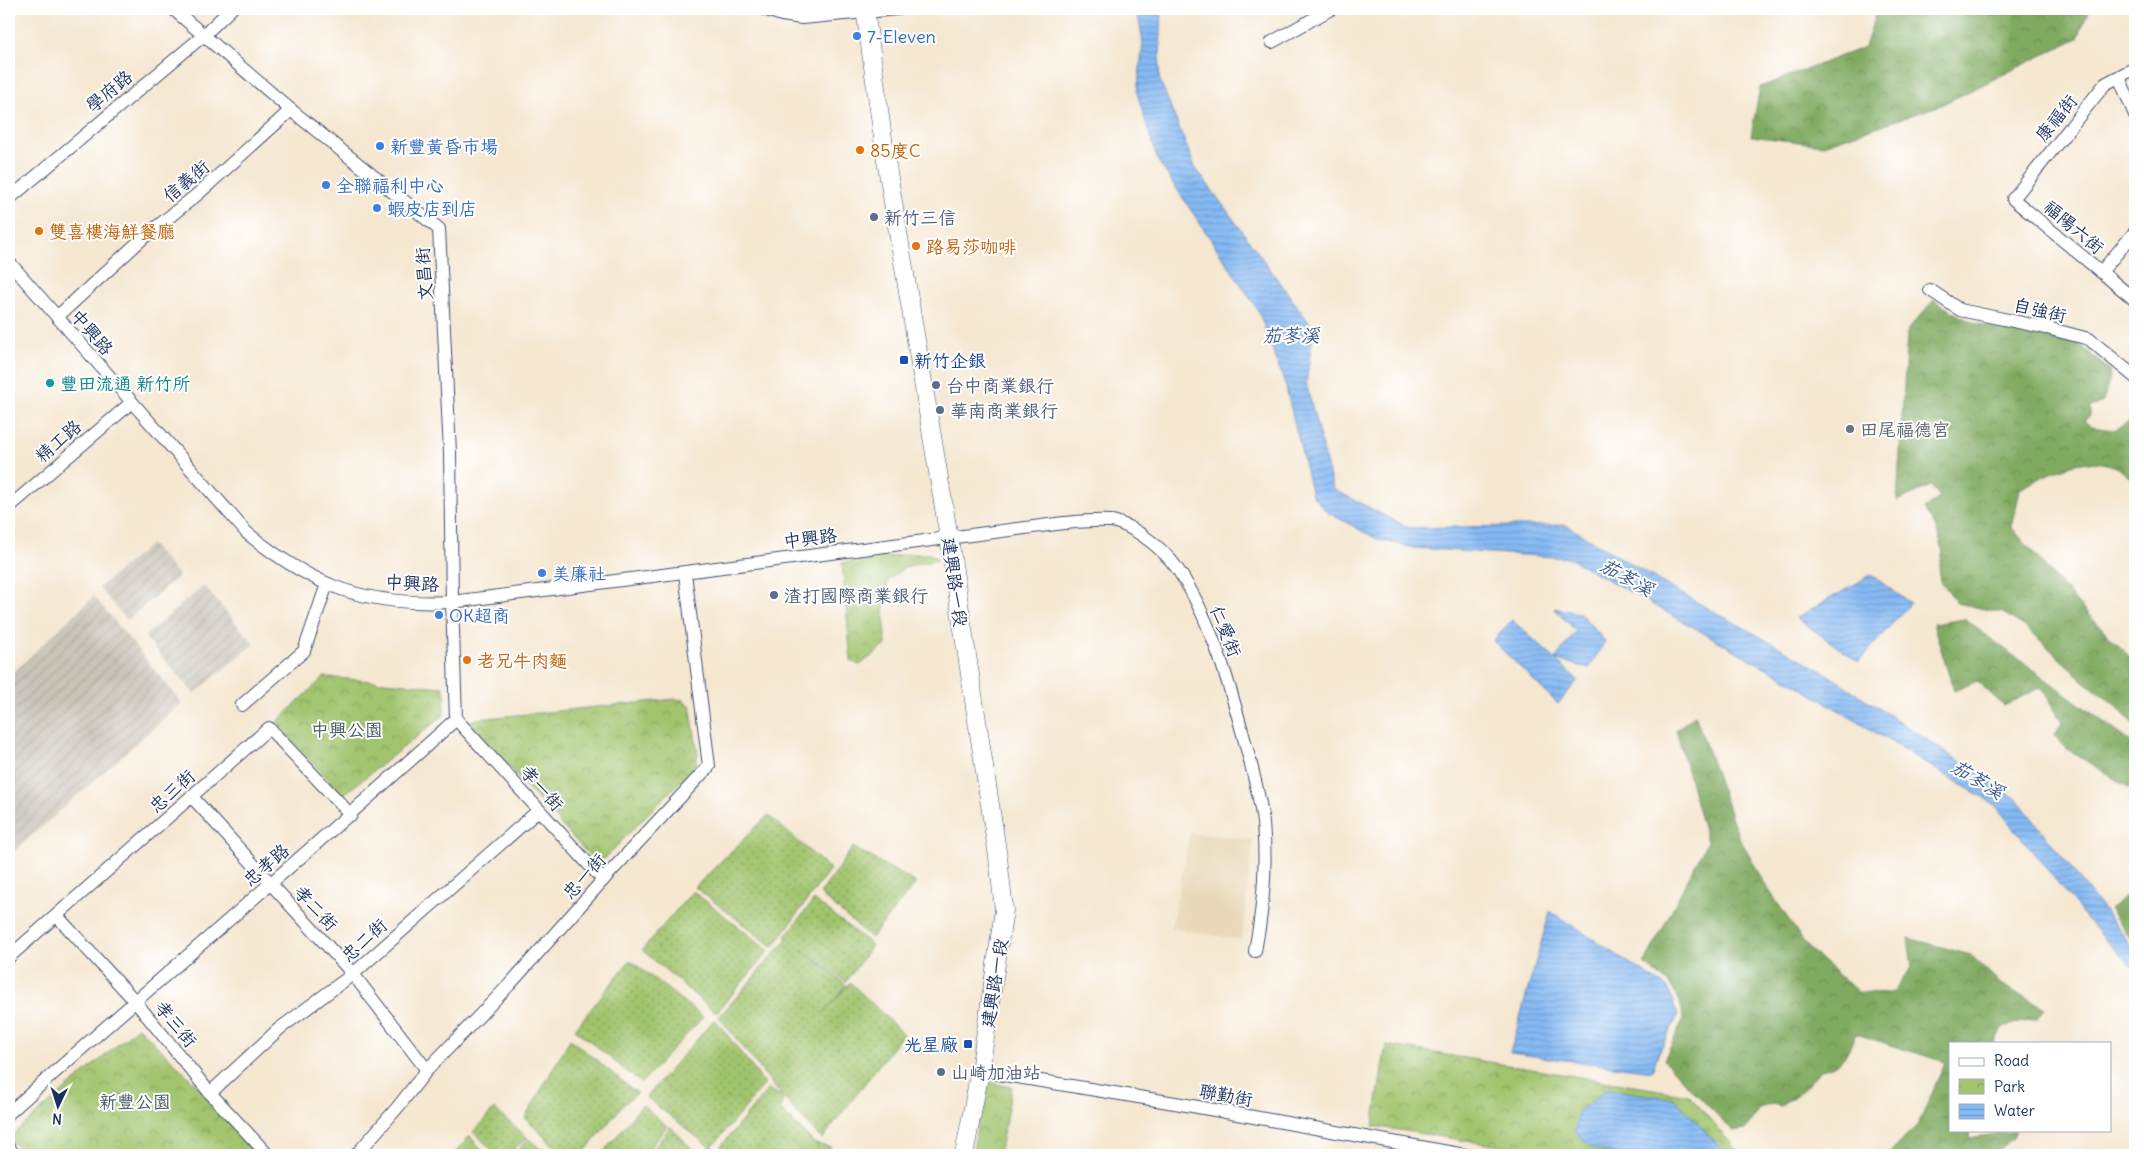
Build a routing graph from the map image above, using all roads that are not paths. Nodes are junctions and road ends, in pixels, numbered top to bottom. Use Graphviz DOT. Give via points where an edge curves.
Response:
graph roads {
  1 [pos="173,9"];
  2 [pos="231,9"];
  3 [pos="764,9"];
  4 [pos="897,9"];
  5 [pos="1332,9"];
  6 [pos="865,10"];
  7 [pos="204,35"];
  8 [pos="1272,42"];
  9 [pos="2135,68"];
  10 [pos="2119,77"];
  11 [pos="291,110"];
  12 [pos="2135,114"];
  13 [pos="9,199"];
  14 [pos="2013,199"];
  15 [pos="2135,232"];
  16 [pos="9,262"];
  17 [pos="2102,272"];
  18 [pos="1930,290"];
  19 [pos="2135,300"];
  20 [pos="57,318"];
  21 [pos="2135,377"];
  22 [pos="131,403"];
  23 [pos="9,507"];
  24 [pos="949,538"];
  25 [pos="685,573"];
  26 [pos="327,584"];
  27 [pos="452,602"];
  28 [pos="242,705"];
  29 [pos="456,719"];
  30 [pos="192,797"];
  31 [pos="539,810"];
  32 [pos="351,815"];
  33 [pos="603,880"];
  34 [pos="270,885"];
  35 [pos="57,916"];
  36 [pos="1255,951"];
  37 [pos="9,957"];
  38 [pos="353,974"];
  39 [pos="134,1000"];
  40 [pos="428,1070"];
  41 [pos="980,1071"];
  42 [pos="210,1093"];
  43 [pos="9,1112"];
  44 [pos="9,1148"];
  45 [pos="1427,1152"];
  46 [pos="15,1155"];
  47 [pos="268,1155"];
  48 [pos="356,1155"];
  49 [pos="964,1155"];
  50 [pos="1465,1155"];
  1 -- 7 [label="street, 文昌街"];
  2 -- 7 [label="street, 學府路"];
  3 -- 6 [label="street" via="802,18"];
  4 -- 6 [label="street"];
  5 -- 8 [label="street"];
  6 -- 24 [label="street, 建興路一段" via="886,160"];
  7 -- 11 [label="street, 文昌街"];
  7 -- 13 [label="street, 學府路"];
  9 -- 10 [label="street, 康福街"];
  10 -- 12 [label="street"];
  10 -- 14 [label="street, 康福街" via="2105,84"];
  11 -- 20 [label="street, 信義街" via="200,193 143,238"];
  11 -- 27 [label="street, 文昌街" via="439,229 450,452"];
  14 -- 17 [label="street, 福陽六街"];
  15 -- 17 [label="street"];
  16 -- 20 [label="street, 中興路"];
  17 -- 19 [label="street, 福陽六街"];
  18 -- 21 [label="street, 自強街" via="1960,310 2089,340"];
  20 -- 22 [label="street, 中興路"];
  22 -- 23 [label="street, 精工路"];
  22 -- 26 [label="street, 中興路" via="246,533 286,562"];
  24 -- 25 [label="street, 中興路"];
  24 -- 36 [label="street, 仁愛街" via="1064,522 1116,522 1158,547 1175,566 1188,586 1212,640 1234,700 1251,762 1263,821 1265,856"];
  24 -- 41 [label="street, 建興路一段" via="1004,910"];
  25 -- 27 [label="street, 中興路"];
  25 -- 33 [label="street, 忠一街" via="709,766"];
  26 -- 27 [label="street, 中興路" via="382,600"];
  26 -- 28 [label="street" via="304,651"];
  27 -- 29 [label="street"];
  29 -- 31 [label="street, 孝一街"];
  29 -- 32 [label="street, 忠孝路"];
  30 -- 32 [label="street, 忠三街" via="269,728"];
  30 -- 34 [label="street, 孝二街"];
  30 -- 35 [label="street, 忠三街"];
  31 -- 33 [label="street, 孝一街"];
  31 -- 38 [label="street, 忠二街"];
  32 -- 34 [label="street, 忠孝路"];
  33 -- 40 [label="street, 忠一街"];
  34 -- 38 [label="street, 孝二街"];
  34 -- 39 [label="street, 忠孝路"];
  35 -- 37 [label="street, 忠三街"];
  35 -- 39 [label="street, 孝三街"];
  38 -- 40 [label="street, 孝二街"];
  38 -- 42 [label="street, 忠二街" via="280,1029"];
  39 -- 42 [label="street, 孝三街"];
  39 -- 43 [label="street, 忠孝路"];
  40 -- 48 [label="street, 忠一街"];
  41 -- 45 [label="street, 聯勤街" via="1181,1104"];
  41 -- 49 [label="street, 建興路一段"];
  42 -- 47 [label="street, 孝三街"];
  44 -- 46 [label="street"];
  45 -- 50 [label="street, 聯勤街"];
}
